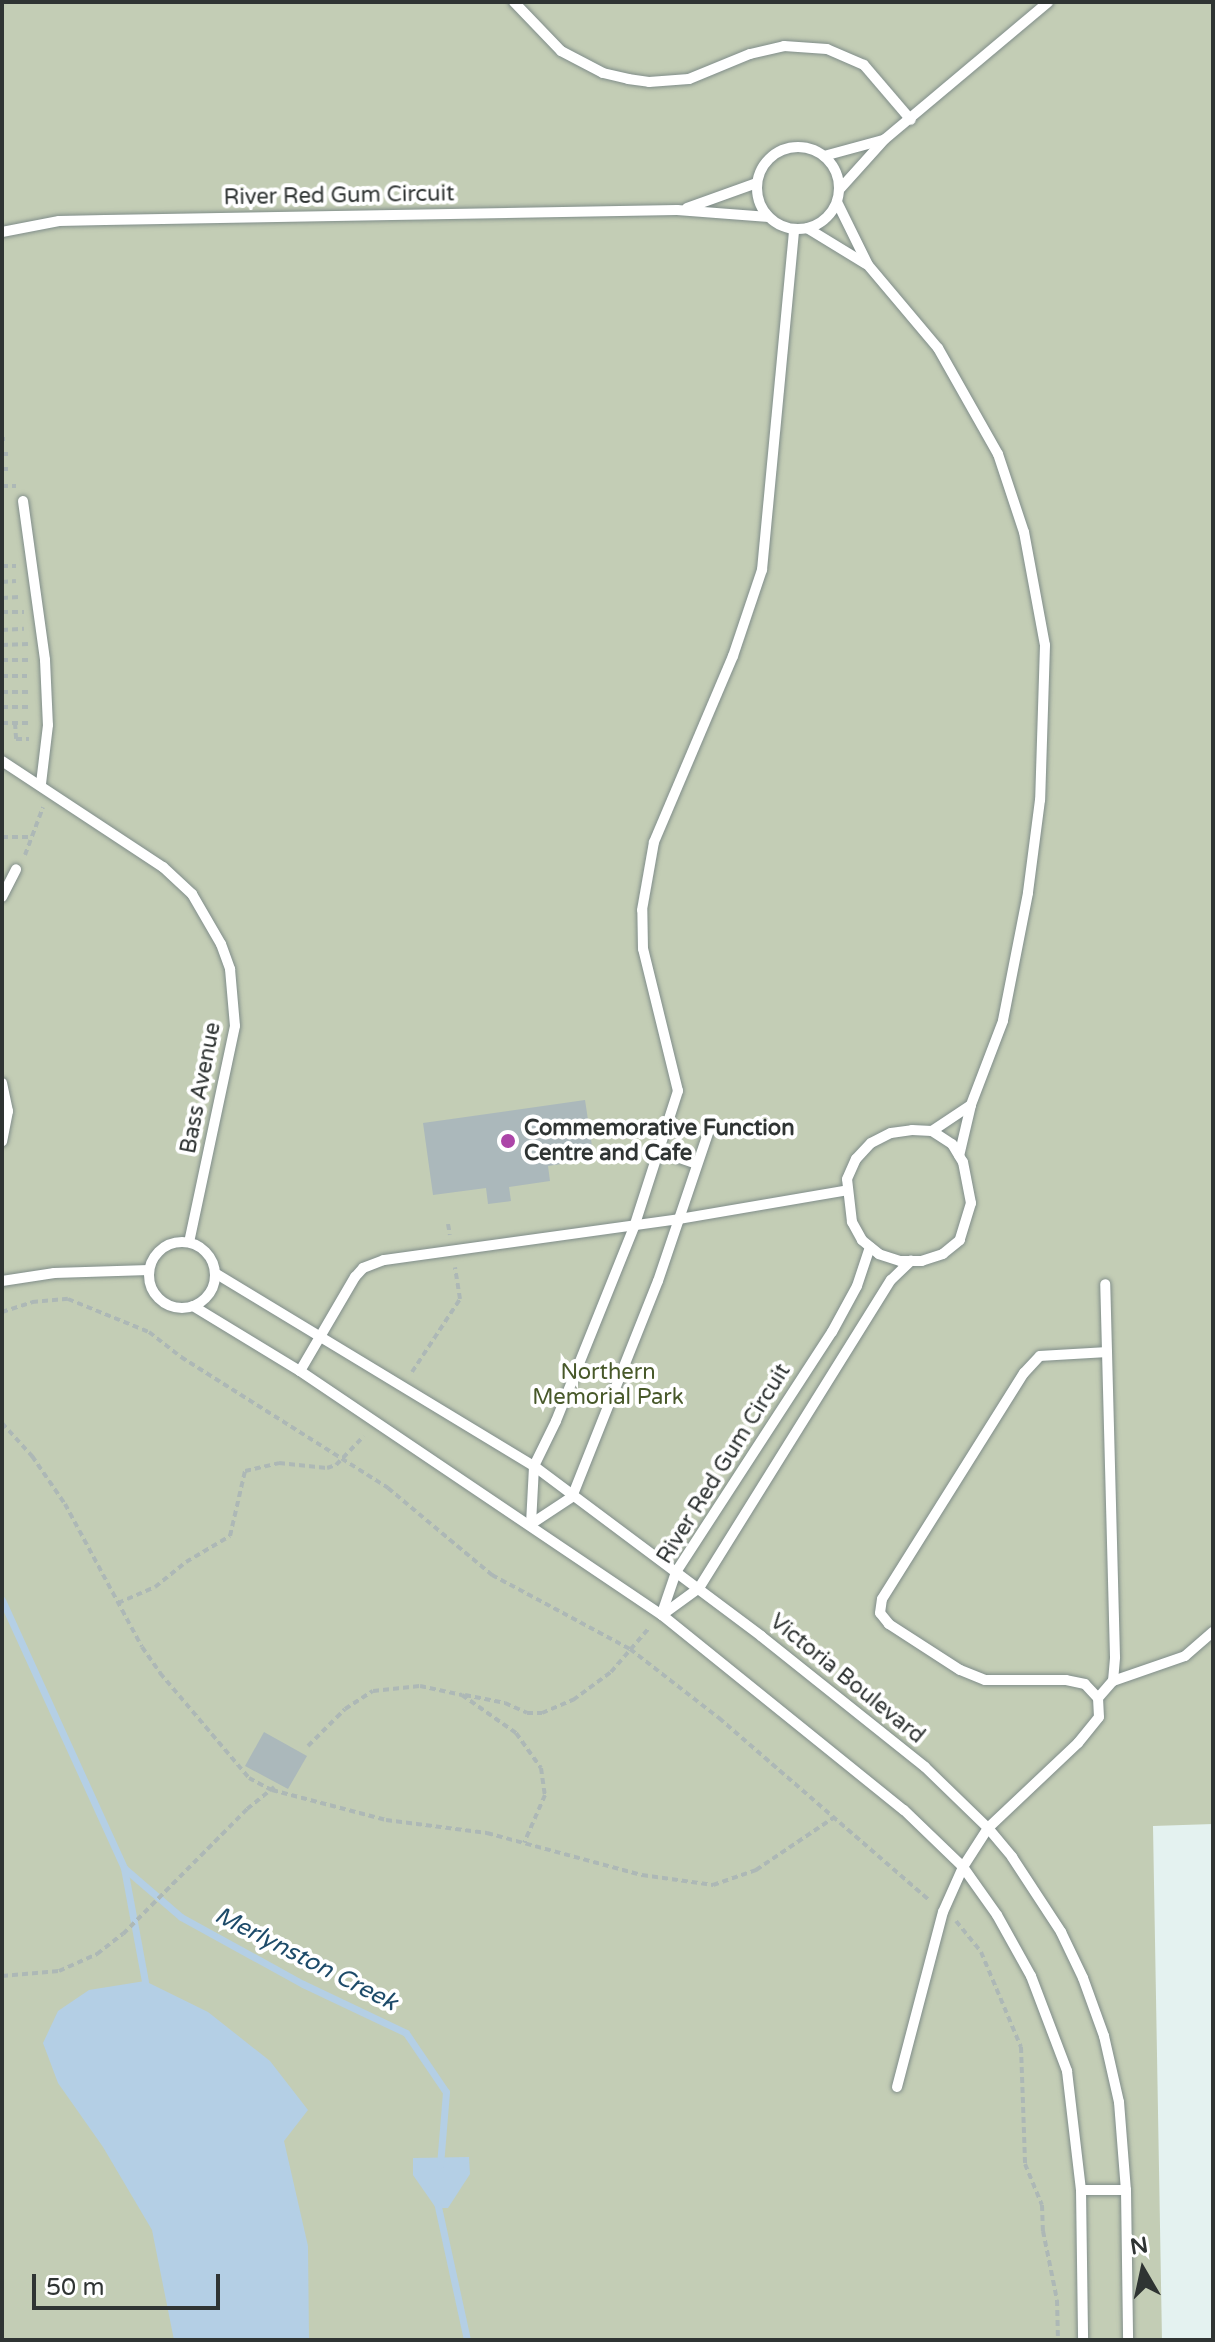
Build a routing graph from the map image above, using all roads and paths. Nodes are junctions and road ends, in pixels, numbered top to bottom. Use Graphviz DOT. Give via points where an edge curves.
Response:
graph roads {
  1 [pos="514,2"];
  2 [pos="1048,2"];
  3 [pos="911,120"];
  4 [pos="885,139"];
  5 [pos="824,156"];
  6 [pos="757,183"];
  7 [pos="839,190"];
  8 [pos="837,202"];
  9 [pos="677,210"];
  10 [pos="769,217"];
  11 [pos="807,228"];
  12 [pos="794,229"];
  13 [pos="2,232"];
  14 [pos="868,265"];
  15 [pos="2,454"];
  16 [pos="10,454"];
  17 [pos="2,469"];
  18 [pos="12,469"];
  19 [pos="2,486"];
  20 [pos="18,486"];
  21 [pos="23,501"];
  22 [pos="2,660"];
  23 [pos="45,660"];
  24 [pos="46,675"];
  25 [pos="2,676"];
  26 [pos="47,691"];
  27 [pos="2,692"];
  28 [pos="47,706"];
  29 [pos="2,707"];
  30 [pos="2,723"];
  31 [pos="15,723"];
  32 [pos="48,723"];
  33 [pos="47,739"];
  34 [pos="2,761"];
  35 [pos="45,787"];
  36 [pos="2,837"];
  37 [pos="32,837"];
  38 [pos="16,869"];
  39 [pos="2,897"];
  40 [pos="2,1083"];
  41 [pos="971,1105"];
  42 [pos="709,1130"];
  43 [pos="932,1131"];
  44 [pos="2,1141"];
  45 [pos="656,1150"];
  46 [pos="959,1156"];
  47 [pos="697,1164"];
  48 [pos="848,1190"];
  49 [pos="679,1219"];
  50 [pos="448,1224"];
  51 [pos="635,1224"];
  52 [pos="189,1242"];
  53 [pos="870,1247"];
  54 [pos="453,1250"];
  55 [pos="911,1261"];
  56 [pos="149,1270"];
  57 [pos="215,1273"];
  58 [pos="2,1281"];
  59 [pos="1105,1284"];
  60 [pos="193,1306"];
  61 [pos="2,1312"];
  62 [pos="321,1336"];
  63 [pos="1107,1352"];
  64 [pos="300,1371"];
  65 [pos="403,1386"];
  66 [pos="2,1423"];
  67 [pos="378,1423"];
  68 [pos="343,1458"];
  69 [pos="534,1466"];
  70 [pos="572,1497"];
  71 [pos="531,1524"];
  72 [pos="676,1572"];
  73 [pos="699,1588"];
  74 [pos="118,1603"];
  75 [pos="662,1615"];
  76 [pos="1213,1632"];
  77 [pos="630,1649"];
  78 [pos="1113,1681"];
  79 [pos="462,1695"];
  80 [pos="1098,1698"];
  81 [pos="308,1746"];
  82 [pos="273,1788"];
  83 [pos="833,1818"];
  84 [pos="988,1828"];
  85 [pos="524,1843"];
  86 [pos="963,1867"];
  87 [pos="943,1912"];
  88 [pos="2,1976"];
  89 [pos="897,2087"];
  90 [pos="1081,2190"];
  91 [pos="1126,2190"];
  92 [pos="1058,2340"];
  93 [pos="1083,2340"];
  94 [pos="1128,2340"];
  1 -- 3 [label="lane" via="561,51 603,73 628,79 689,79 784,46 827,49 864,65"];
  2 -- 3 [label="lane"];
  3 -- 4 [label="lane"];
  4 -- 5 [label="lane"];
  4 -- 7 [label="lane"];
  5 -- 6 [label="lane" via="801,147 776,153"];
  5 -- 7 [label="lane"];
  6 -- 9 [label="lane, River Red Gum Circuit"];
  6 -- 10 [label="lane" via="757,196"];
  7 -- 8 [label="lane"];
  8 -- 11 [label="lane" via="820,223"];
  8 -- 14 [label="lane"];
  9 -- 10 [label="lane, River Red Gum Circuit"];
  9 -- 13 [label="lane, River Red Gum Circuit" via="59,221"];
  10 -- 12 [label="lane"];
  11 -- 12 [label="lane"];
  11 -- 14 [label="lane"];
  12 -- 45 [label="lane" via="762,570 733,656 654,842 642,910 643,949 678,1091"];
  14 -- 41 [label="lane" via="938,348 998,454 1024,532 1045,645 1040,800 1028,893 1003,1021"];
  15 -- 16 [label="path"];
  17 -- 18 [label="path"];
  19 -- 20 [label="path"];
  21 -- 23 [label="lane"];
  22 -- 23 [label="path"];
  23 -- 24 [label="lane"];
  24 -- 25 [label="path"];
  24 -- 26 [label="lane"];
  26 -- 27 [label="path"];
  26 -- 28 [label="lane"];
  28 -- 29 [label="path"];
  28 -- 32 [label="lane"];
  30 -- 31 [label="path"];
  31 -- 32 [label="path"];
  31 -- 33 [label="path" via="16,739"];
  32 -- 33 [label="lane"];
  33 -- 35 [label="lane"];
  34 -- 35 [label="lane, Bass Avenue"];
  35 -- 37 [label="path"];
  35 -- 52 [label="lane, Bass Avenue" via="122,837 192,894 207,914 230,969 236,1014 230,1063"];
  36 -- 37 [label="path"];
  37 -- 38 [label="path"];
  38 -- 39 [label="lane"];
  40 -- 44 [label="lane" via="8,1111"];
  41 -- 43 [label="lane"];
  41 -- 46 [label="lane"];
  42 -- 47 [label="lane"];
  43 -- 46 [label="lane" via="952,1144"];
  43 -- 48 [label="lane" via="891,1133 871,1143 856,1159"];
  45 -- 47 [label="lane"];
  45 -- 51 [label="lane"];
  46 -- 55 [label="lane" via="971,1203 960,1240 943,1254"];
  47 -- 49 [label="lane"];
  48 -- 49 [label="lane"];
  48 -- 53 [label="lane" via="852,1222"];
  49 -- 51 [label="lane"];
  49 -- 70 [label="lane"];
  50 -- 54 [label="path"];
  51 -- 54 [label="lane"];
  51 -- 69 [label="lane"];
  52 -- 56 [label="lane" via="159,1251"];
  52 -- 57 [label="lane" via="207,1253"];
  53 -- 55 [label="lane"];
  53 -- 72 [label="lane, River Red Gum Circuit" via="857,1286 832,1332"];
  54 -- 62 [label="lane" via="363,1268"];
  54 -- 65 [label="path" via="460,1299"];
  55 -- 73 [label="lane, River Red Gum Circuit" via="891,1280"];
  56 -- 58 [label="lane" via="54,1273"];
  56 -- 60 [label="lane" via="153,1292 161,1300"];
  57 -- 60 [label="lane" via="210,1293"];
  57 -- 62 [label="lane, Victoria Boulevard"];
  59 -- 63 [label="lane"];
  60 -- 64 [label="lane"];
  61 -- 68 [label="path" via="32,1302 68,1299 133,1323"];
  62 -- 64 [label="lane"];
  62 -- 65 [label="lane, Victoria Boulevard"];
  63 -- 78 [label="lane"];
  63 -- 80 [label="lane" via="1040,1356 1024,1373 882,1599 880,1613 948,1663 985,1680 1066,1680 1085,1684"];
  64 -- 67 [label="lane"];
  65 -- 69 [label="lane, Victoria Boulevard"];
  66 -- 74 [label="path" via="65,1504"];
  67 -- 68 [label="path"];
  67 -- 71 [label="lane"];
  68 -- 74 [label="path" via="327,1468 279,1463 245,1471 230,1536 155,1587"];
  68 -- 77 [label="path" via="424,1516 492,1575"];
  69 -- 70 [label="lane, Victoria Boulevard"];
  69 -- 71 [label="lane"];
  70 -- 71 [label="lane"];
  70 -- 72 [label="lane, Victoria Boulevard"];
  71 -- 75 [label="lane"];
  72 -- 73 [label="lane, Victoria Boulevard"];
  72 -- 75 [label="lane, River Red Gum Circuit"];
  73 -- 75 [label="lane, River Red Gum Circuit"];
  73 -- 84 [label="lane, Victoria Boulevard" via="925,1767"];
  74 -- 82 [label="path" via="142,1647 198,1721 249,1778"];
  75 -- 77 [label="path"];
  75 -- 86 [label="lane" via="904,1810"];
  76 -- 78 [label="lane" via="1185,1656"];
  77 -- 79 [label="path" via="611,1672 573,1700 542,1713"];
  77 -- 83 [label="path"];
  78 -- 80 [label="lane"];
  79 -- 81 [label="path" via="420,1686 373,1691 345,1709"];
  79 -- 85 [label="path" via="516,1733 541,1768 545,1795"];
  80 -- 84 [label="lane" via="1099,1717 1078,1743"];
  82 -- 85 [label="path" via="386,1820 466,1829"];
  82 -- 88 [label="path" via="123,1934 78,1965"];
  83 -- 85 [label="path" via="756,1870 713,1885 642,1875"];
  83 -- 87 [label="path"];
  84 -- 86 [label="lane"];
  84 -- 91 [label="lane, Victoria Boulevard" via="1031,1884 1083,1978 1119,2102"];
  86 -- 87 [label="lane"];
  86 -- 90 [label="lane" via="997,1915 1053,2027 1067,2071"];
  87 -- 89 [label="lane"];
  87 -- 92 [label="path" via="963,1927 981,1952 1021,2047 1025,2164 1042,2205"];
  90 -- 91 [label="lane"];
  90 -- 93 [label="lane"];
  91 -- 94 [label="lane, Victoria Boulevard"];
}
